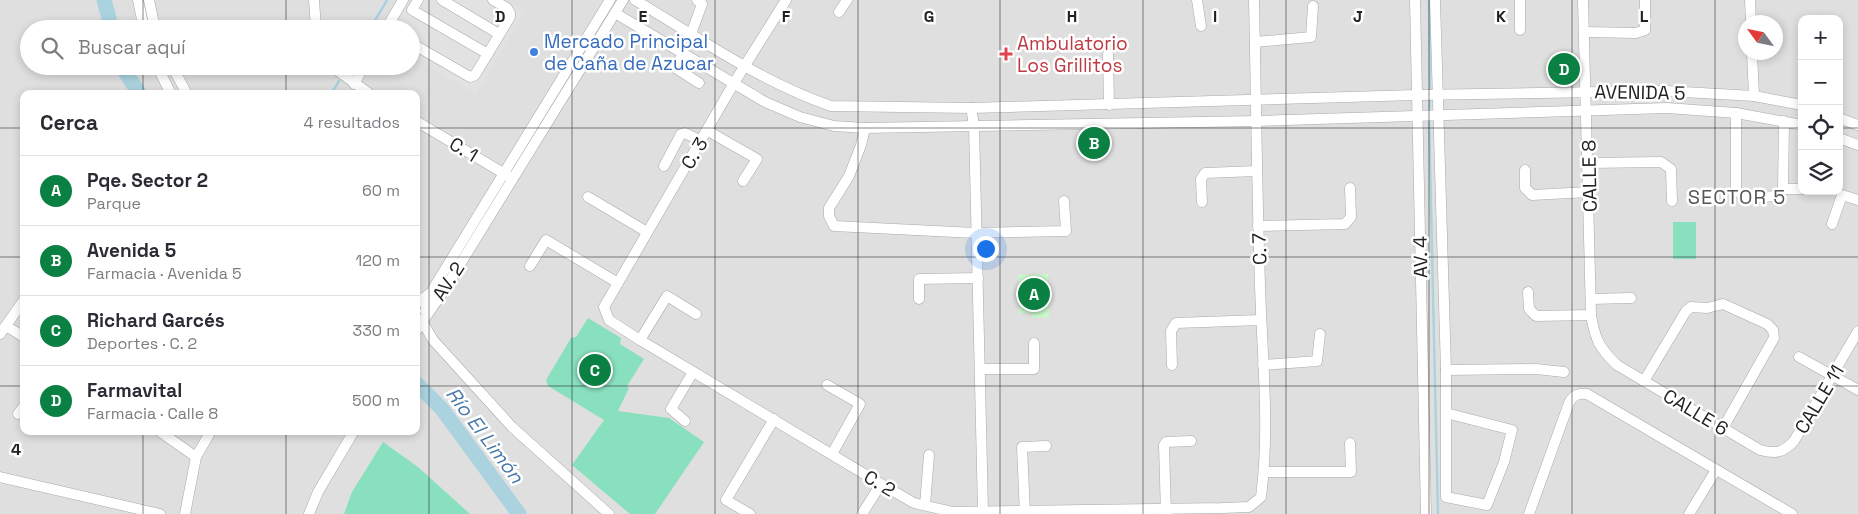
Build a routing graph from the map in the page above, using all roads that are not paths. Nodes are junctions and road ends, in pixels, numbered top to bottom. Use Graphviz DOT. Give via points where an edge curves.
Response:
graph roads {
  1 [pos="138,0"];
  2 [pos="149,0"];
  3 [pos="314,0"];
  4 [pos="403,0"];
  5 [pos="418,0"];
  6 [pos="442,0"];
  7 [pos="493,0"];
  8 [pos="610,0"];
  9 [pos="623,0"];
  10 [pos="635,0"];
  11 [pos="697,0"];
  12 [pos="786,0"];
  13 [pos="847,0"];
  14 [pos="1197,0"];
  15 [pos="1254,0"];
  16 [pos="1415,0"];
  17 [pos="1435,0"];
  18 [pos="1520,0"];
  19 [pos="1583,0"];
  20 [pos="1645,0"];
  21 [pos="1750,0"];
  22 [pos="1313,6"];
  23 [pos="839,12"];
  24 [pos="615,13"];
  25 [pos="1751,15"];
  26 [pos="142,20"];
  27 [pos="153,20"];
  28 [pos="315,20"];
  29 [pos="392,20"];
  30 [pos="1200,26"];
  31 [pos="1520,30"];
  32 [pos="1585,32"];
  33 [pos="499,34"];
  34 [pos="691,34"];
  35 [pos="1255,42"];
  36 [pos="420,48"];
  37 [pos="488,54"];
  38 [pos="684,54"];
  39 [pos="1108,54"];
  40 [pos="1752,60"];
  41 [pos="744,67"];
  42 [pos="162,75"];
  43 [pos="177,75"];
  44 [pos="342,75"];
  45 [pos="359,75"];
  46 [pos="699,83"];
  47 [pos="734,83"];
  48 [pos="354,84"];
  49 [pos="169,90"];
  50 [pos="185,90"];
  51 [pos="364,90"];
  52 [pos="1586,91"];
  53 [pos="1437,94"];
  54 [pos="1416,95"];
  55 [pos="1754,96"];
  56 [pos="1256,100"];
  57 [pos="1798,104"];
  58 [pos="1109,105"];
  59 [pos="972,108"];
  60 [pos="1587,110"];
  61 [pos="1736,113"];
  62 [pos="1417,116"];
  63 [pos="1438,116"];
  64 [pos="1843,119"];
  65 [pos="1256,122"];
  66 [pos="1784,122"];
  67 [pos="420,123"];
  68 [pos="974,125"];
  69 [pos="1798,125"];
  70 [pos="1858,125"];
  71 [pos="865,128"];
  72 [pos="708,131"];
  73 [pos="1843,139"];
  74 [pos="701,141"];
  75 [pos="1858,144"];
  76 [pos="1589,164"];
  77 [pos="664,166"];
  78 [pos="1525,170"];
  79 [pos="1257,171"];
  80 [pos="508,175"];
  81 [pos="743,181"];
  82 [pos="1350,188"];
  83 [pos="1798,189"];
  84 [pos="1783,190"];
  85 [pos="1590,192"];
  86 [pos="588,197"];
  87 [pos="1858,200"];
  88 [pos="1064,201"];
  89 [pos="1672,201"];
  90 [pos="1202,202"];
  91 [pos="1832,224"];
  92 [pos="1258,226"];
  93 [pos="648,232"];
  94 [pos="976,233"];
  95 [pos="530,266"];
  96 [pos="978,278"];
  97 [pos="618,283"];
  98 [pos="433,289"];
  99 [pos="1528,292"];
  100 [pos="1631,298"];
  101 [pos="919,299"];
  102 [pos="1591,299"];
  103 [pos="420,302"];
  104 [pos="20,306"];
  105 [pos="604,307"];
  106 [pos="696,314"];
  107 [pos="1591,315"];
  108 [pos="420,317"];
  109 [pos="420,318"];
  110 [pos="420,320"];
  111 [pos="1261,320"];
  112 [pos="3,330"];
  113 [pos="1858,331"];
  114 [pos="1320,334"];
  115 [pos="20,336"];
  116 [pos="640,340"];
  117 [pos="1034,343"];
  118 [pos="1601,350"];
  119 [pos="1799,357"];
  120 [pos="1172,365"];
  121 [pos="1263,365"];
  122 [pos="981,369"];
  123 [pos="1446,370"];
  124 [pos="693,372"];
  125 [pos="1564,372"];
  126 [pos="1833,376"];
  127 [pos="1644,381"];
  128 [pos="827,385"];
  129 [pos="1858,390"];
  130 [pos="1446,413"];
  131 [pos="774,419"];
  132 [pos="685,421"];
  133 [pos="1722,428"];
  134 [pos="165,435"];
  135 [pos="209,435"];
  136 [pos="352,435"];
  137 [pos="1191,441"];
  138 [pos="1794,441"];
  139 [pos="1350,443"];
  140 [pos="1046,446"];
  141 [pos="832,454"];
  142 [pos="929,455"];
  143 [pos="196,457"];
  144 [pos="1716,470"];
  145 [pos="1264,472"];
  146 [pos="0,477"];
  147 [pos="881,484"];
  148 [pos="1261,497"];
  149 [pos="925,505"];
  150 [pos="984,511"];
  151 [pos="1166,512"];
  152 [pos="1024,513"];
  153 [pos="160,514"];
  154 [pos="185,514"];
  155 [pos="309,514"];
  156 [pos="609,514"];
  157 [pos="750,514"];
  158 [pos="862,514"];
  159 [pos="1426,514"];
  160 [pos="1529,514"];
  161 [pos="1689,514"];
  162 [pos="1792,514"];
  1 -- 26 [label="street"];
  2 -- 27 [label="street"];
  3 -- 28 [label="street"];
  4 -- 29 [label="street"];
  5 -- 37 [label="street" via="412,10"];
  6 -- 33 [label="street"];
  7 -- 33 [label="street" via="510,13"];
  8 -- 80 [label="street, AV. 2"];
  9 -- 24 [label="street, AV. 2"];
  10 -- 34 [label="street, AVENIDA 5"];
  11 -- 34 [label="street" via="702,4"];
  12 -- 41 [label="street, C. 3"];
  13 -- 23 [label="street"];
  14 -- 30 [label="street"];
  15 -- 35 [label="street, C. 7"];
  16 -- 54 [label="street, AV. 4"];
  17 -- 53 [label="street, AV. 4"];
  18 -- 31 [label="street"];
  19 -- 32 [label="street, CALLE 8"];
  20 -- 32 [label="street" via="1645,30"];
  21 -- 25 [label="street"];
  22 -- 35 [label="street" via="1312,36"];
  24 -- 38 [label="street, AVENIDA 5"];
  24 -- 80 [label="street, AV. 2"];
  32 -- 52 [label="street, CALLE 8"];
  33 -- 37 [label="street"];
  34 -- 41 [label="street, AVENIDA 5"];
  35 -- 56 [label="street, C. 7"];
  36 -- 37 [label="street" via="470,77 475,75"];
  38 -- 46 [label="street" via="674,67"];
  38 -- 47 [label="street, AVENIDA 5"];
  39 -- 58 [label="street"];
  40 -- 55 [label="street"];
  41 -- 47 [label="street, C. 3"];
  41 -- 59 [label="street, AVENIDA 5" via="831,106"];
  42 -- 49 [label="street"];
  43 -- 50 [label="street"];
  44 -- 48 [label="street"];
  45 -- 48 [label="street"];
  47 -- 71 [label="street, AVENIDA 5" via="800,117 834,126"];
  47 -- 72 [label="street, C. 3"];
  48 -- 51 [label="street"];
  52 -- 53 [label="street, AVENIDA 5"];
  52 -- 55 [label="street, AVENIDA 5"];
  52 -- 60 [label="street, CALLE 8"];
  53 -- 54 [label="street, AVENIDA 5"];
  53 -- 63 [label="street, AV. 4"];
  54 -- 56 [label="street, AVENIDA 5"];
  54 -- 62 [label="street, AV. 4"];
  55 -- 57 [label="street, AVENIDA 5"];
  56 -- 58 [label="street, AVENIDA 5"];
  56 -- 65 [label="street, C. 7"];
  58 -- 59 [label="street, AVENIDA 5"];
  59 -- 68 [label="street"];
  60 -- 61 [label="street, AVENIDA 5" via="1667,108"];
  60 -- 63 [label="street, AVENIDA 5"];
  60 -- 76 [label="street, CALLE 8"];
  61 -- 66 [label="street, AVENIDA 5"];
  61 -- 84 [label="street" via="1738,194 1778,196"];
  62 -- 63 [label="street, AVENIDA 5"];
  62 -- 65 [label="street, AVENIDA 5"];
  62 -- 159 [label="street, AV. 4"];
  63 -- 123 [label="street, AV. 4"];
  64 -- 70 [label="street"];
  65 -- 68 [label="street, AVENIDA 5"];
  65 -- 79 [label="street, C. 7"];
  66 -- 69 [label="street, AVENIDA 5"];
  66 -- 84 [label="street"];
  67 -- 80 [label="street, C. 1"];
  68 -- 71 [label="street, AVENIDA 5"];
  68 -- 94 [label="street"];
  71 -- 94 [label="street" via="862,145 849,176 829,208 834,226"];
  72 -- 74 [label="street, C. 3"];
  72 -- 81 [label="street" via="757,159"];
  73 -- 75 [label="street"];
  74 -- 77 [label="street" via="681,134"];
  74 -- 93 [label="street, C. 3"];
  76 -- 85 [label="street, CALLE 8"];
  76 -- 89 [label="street" via="1662,162 1671,169"];
  78 -- 85 [label="street" via="1526,188 1532,195"];
  79 -- 90 [label="street" via="1205,173 1201,179"];
  79 -- 92 [label="street, C. 7"];
  80 -- 98 [label="street, AV. 2"];
  80 -- 109 [label="street, AV. 2" via="443,292"];
  82 -- 92 [label="street" via="1351,217 1345,224"];
  83 -- 84 [label="street"];
  85 -- 102 [label="street, CALLE 8"];
  86 -- 93 [label="street"];
  87 -- 91 [label="street" via="1842,195"];
  88 -- 94 [label="street" via="1066,231"];
  92 -- 111 [label="street, C. 7"];
  93 -- 97 [label="street, C. 3"];
  94 -- 96 [label="street"];
  95 -- 97 [label="street" via="546,240"];
  96 -- 101 [label="street" via="919,279"];
  96 -- 122 [label="street"];
  97 -- 105 [label="street, C. 3"];
  98 -- 103 [label="street"];
  98 -- 108 [label="street, AV. 2"];
  99 -- 107 [label="street" via="1529,309 1536,316"];
  100 -- 102 [label="street"];
  102 -- 107 [label="street, CALLE 8"];
  104 -- 112 [label="street"];
  105 -- 116 [label="street, C. 2" via="609,320"];
  106 -- 116 [label="street" via="667,296"];
  107 -- 118 [label="street, CALLE 8"];
  110 -- 156 [label="street" via="433,340 512,427"];
  111 -- 120 [label="street" via="1176,323 1171,331"];
  111 -- 121 [label="street, C. 7"];
  112 -- 115 [label="street"];
  113 -- 126 [label="street, CALLE 11"];
  114 -- 121 [label="street" via="1317,361"];
  116 -- 124 [label="street, C. 2"];
  117 -- 122 [label="street" via="1034,369"];
  118 -- 127 [label="street, CALLE 6" via="1617,365"];
  119 -- 126 [label="street"];
  121 -- 145 [label="street, C. 7"];
  122 -- 150 [label="street"];
  123 -- 125 [label="street" via="1536,369"];
  123 -- 130 [label="street, AV. 4"];
  124 -- 131 [label="street, C. 2"];
  124 -- 132 [label="street" via="671,408"];
  126 -- 129 [label="street"];
  126 -- 138 [label="street, CALLE 11"];
  127 -- 133 [label="street, CALLE 6"];
  127 -- 133 [label="street" via="1691,306 1708,308 1723,304 1767,324 1774,330 1774,338"];
  128 -- 141 [label="street" via="860,404"];
  130 -- 130 [label="street, AV. 4" via="1512,430 1504,462 1487,505 1446,497"];
  131 -- 141 [label="street, C. 2"];
  131 -- 157 [label="street" via="726,500"];
  133 -- 138 [label="street, CALLE 6" via="1773,454 1784,451"];
  134 -- 143 [label="street"];
  135 -- 143 [label="street"];
  136 -- 155 [label="street" via="318,492"];
  137 -- 151 [label="street" via="1166,442 1164,445"];
  139 -- 145 [label="street" via="1351,472"];
  140 -- 152 [label="street" via="1022,447"];
  141 -- 147 [label="street, C. 2"];
  142 -- 149 [label="street"];
  143 -- 154 [label="street"];
  144 -- 160 [label="street" via="1587,394 1581,394 1569,403"];
  144 -- 161 [label="street"];
  144 -- 162 [label="street"];
  145 -- 148 [label="street, C. 7"];
  146 -- 153 [label="street"];
  147 -- 149 [label="street, C. 2"];
  147 -- 158 [label="street"];
  148 -- 151 [label="street, C. 2" via="1249,507"];
  149 -- 150 [label="street, C. 2" via="952,512"];
  150 -- 152 [label="street, C. 2"];
  151 -- 152 [label="street, C. 2"];
}
